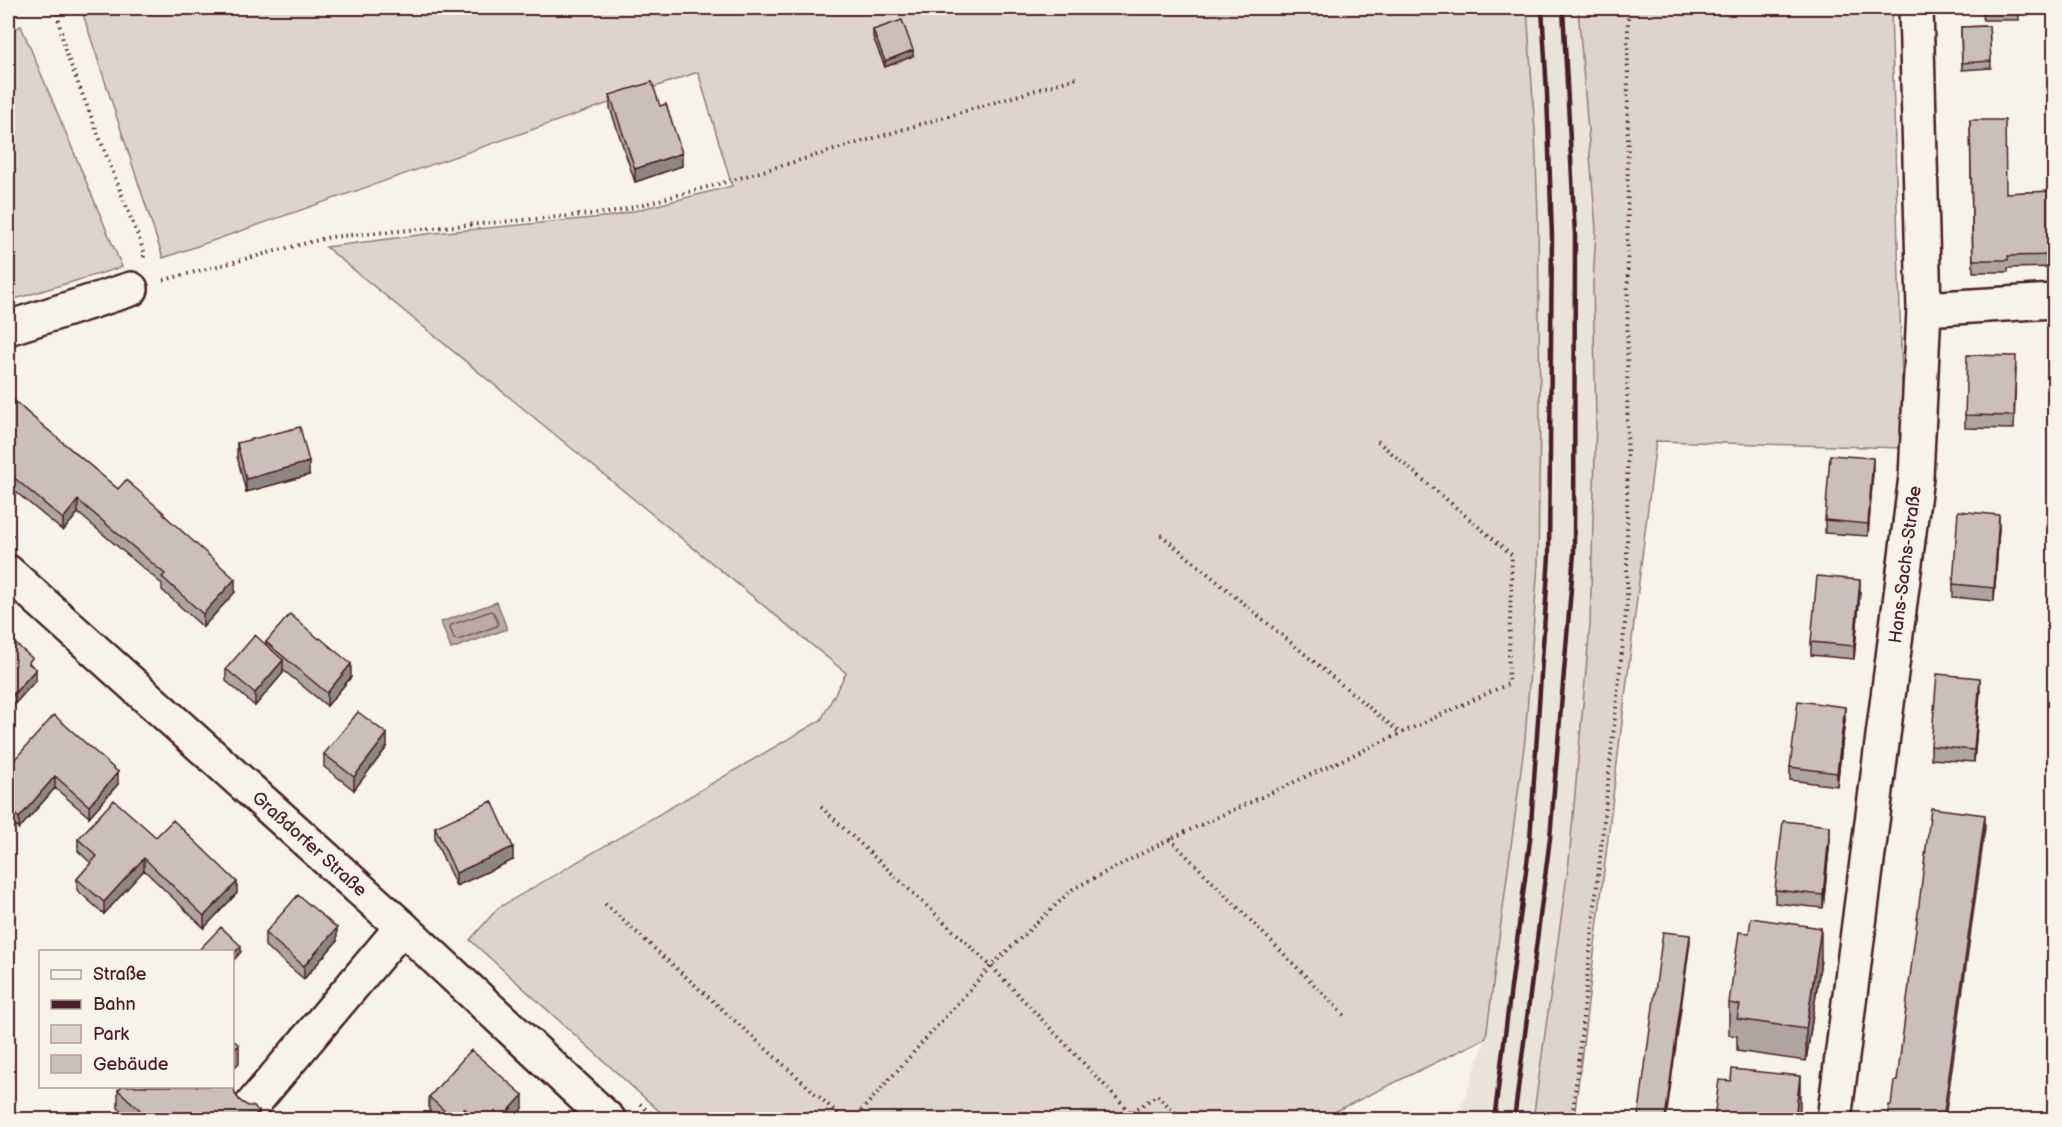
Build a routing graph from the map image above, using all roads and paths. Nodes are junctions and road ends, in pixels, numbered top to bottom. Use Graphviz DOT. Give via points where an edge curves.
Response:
graph roads {
  1 [pos="56,8"];
  2 [pos="1628,8"];
  3 [pos="1916,8"];
  4 [pos="1080,77"];
  5 [pos="131,289"];
  6 [pos="2055,301"];
  7 [pos="1924,309"];
  8 [pos="8,328"];
  9 [pos="1375,439"];
  10 [pos="1161,535"];
  11 [pos="8,572"];
  12 [pos="1401,733"];
  13 [pos="821,807"];
  14 [pos="1170,839"];
  15 [pos="604,904"];
  16 [pos="402,927"];
  17 [pos="991,966"];
  18 [pos="1345,1016"];
  19 [pos="252,1105"];
  20 [pos="601,1117"];
  21 [pos="845,1119"];
  22 [pos="853,1119"];
  23 [pos="1183,1119"];
  24 [pos="1572,1119"];
  25 [pos="1834,1119"];
  1 -- 5 [label="path" via="65,50 145,254"];
  2 -- 24 [label="path" via="1627,604"];
  3 -- 7 [label="street, Hans-Sachs-Straße"];
  4 -- 5 [label="path" via="615,212 330,237"];
  5 -- 8 [label="street"];
  6 -- 7 [label="street"];
  7 -- 25 [label="street, Hans-Sachs-Straße" via="1916,477"];
  9 -- 12 [label="path" via="1512,555 1508,684"];
  10 -- 12 [label="path"];
  11 -- 16 [label="street, Graßdorfer Straße"];
  12 -- 14 [label="path"];
  13 -- 17 [label="path"];
  14 -- 17 [label="path" via="1073,889"];
  14 -- 18 [label="path"];
  15 -- 21 [label="path"];
  16 -- 19 [label="street"];
  16 -- 20 [label="street, Graßdorfer Straße"];
  17 -- 22 [label="path"];
  17 -- 23 [label="path" via="1131,1113 1157,1095"];
}
